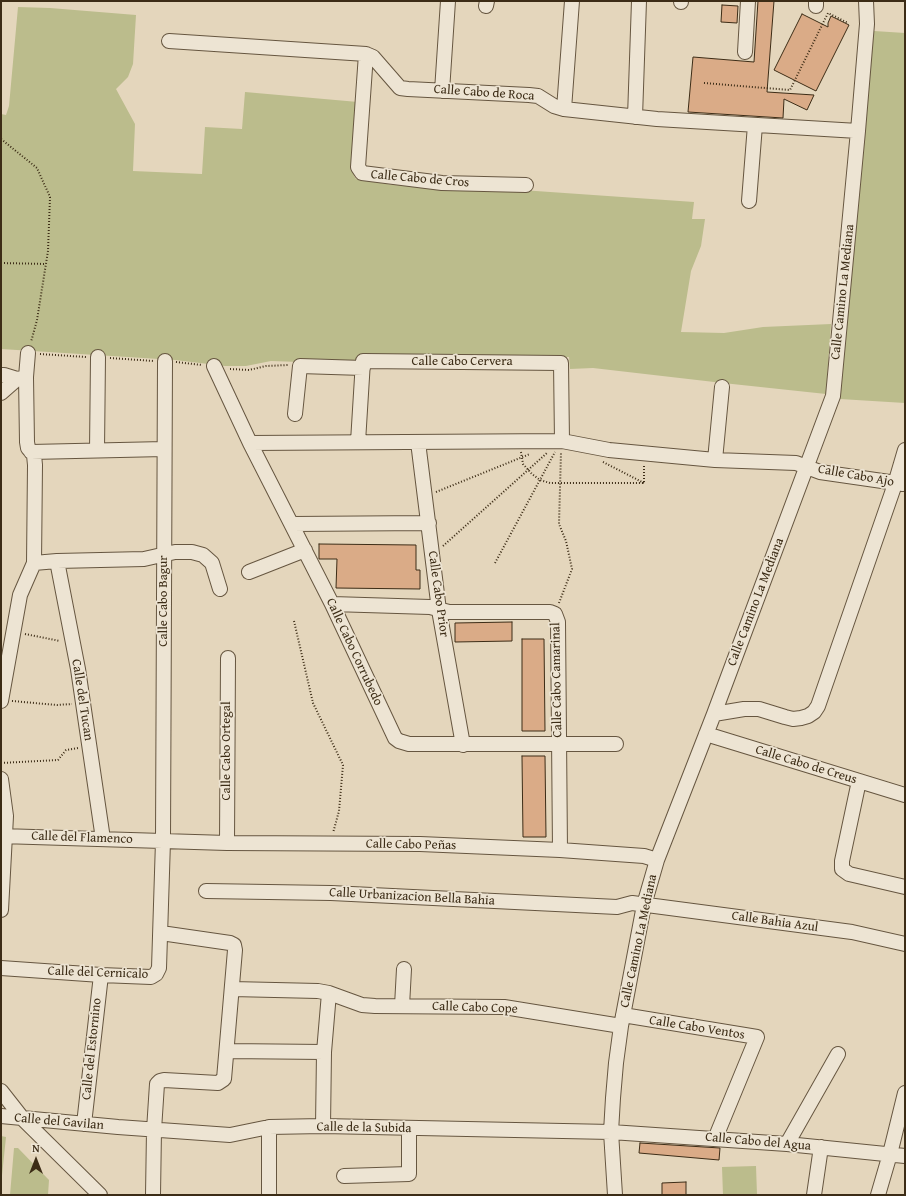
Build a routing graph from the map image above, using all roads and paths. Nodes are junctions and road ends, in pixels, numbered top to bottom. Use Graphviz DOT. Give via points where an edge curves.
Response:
graph roads {
  1 [pos="448,1"];
  2 [pos="572,1"];
  3 [pos="639,1"];
  4 [pos="748,1"];
  5 [pos="866,1"];
  6 [pos="848,23"];
  7 [pos="169,41"];
  8 [pos="745,52"];
  9 [pos="366,54"];
  10 [pos="704,83"];
  11 [pos="442,91"];
  12 [pos="564,109"];
  13 [pos="635,117"];
  14 [pos="755,124"];
  15 [pos="858,131"];
  16 [pos="1,139"];
  17 [pos="526,185"];
  18 [pos="749,201"];
  19 [pos="1,263"];
  20 [pos="46,264"];
  21 [pos="28,353"];
  22 [pos="98,357"];
  23 [pos="165,361"];
  24 [pos="363,365"];
  25 [pos="214,366"];
  26 [pos="1,376"];
  27 [pos="22,378"];
  28 [pos="722,387"];
  29 [pos="1,393"];
  30 [pos="295,414"];
  31 [pos="520,441"];
  32 [pos="562,441"];
  33 [pos="358,442"];
  34 [pos="418,442"];
  35 [pos="250,443"];
  36 [pos="164,449"];
  37 [pos="97,450"];
  38 [pos="905,450"];
  39 [pos="31,452"];
  40 [pos="534,452"];
  41 [pos="644,453"];
  42 [pos="521,458"];
  43 [pos="715,460"];
  44 [pos="807,467"];
  45 [pos="528,469"];
  46 [pos="540,480"];
  47 [pos="560,483"];
  48 [pos="900,484"];
  49 [pos="426,497"];
  50 [pos="429,523"];
  51 [pos="292,524"];
  52 [pos="305,550"];
  53 [pos="164,554"];
  54 [pos="433,556"];
  55 [pos="57,561"];
  56 [pos="34,563"];
  57 [pos="495,563"];
  58 [pos="249,572"];
  59 [pos="220,588"];
  60 [pos="332,604"];
  61 [pos="439,610"];
  62 [pos="555,614"];
  63 [pos="294,621"];
  64 [pos="14,632"];
  65 [pos="73,644"];
  66 [pos="228,658"];
  67 [pos="1,700"];
  68 [pos="83,703"];
  69 [pos="714,714"];
  70 [pos="706,734"];
  71 [pos="616,744"];
  72 [pos="463,745"];
  73 [pos="558,745"];
  74 [pos="89,746"];
  75 [pos="1,763"];
  76 [pos="1,779"];
  77 [pos="860,781"];
  78 [pos="905,795"];
  79 [pos="3,836"];
  80 [pos="102,838"];
  81 [pos="163,841"];
  82 [pos="227,844"];
  83 [pos="330,844"];
  84 [pos="560,850"];
  85 [pos="658,860"];
  86 [pos="905,886"];
  87 [pos="206,891"];
  88 [pos="1,910"];
  89 [pos="643,910"];
  90 [pos="161,933"];
  91 [pos="905,944"];
  92 [pos="1,968"];
  93 [pos="404,969"];
  94 [pos="101,975"];
  95 [pos="232,989"];
  96 [pos="329,993"];
  97 [pos="402,1006"];
  98 [pos="622,1021"];
  99 [pos="227,1051"];
  100 [pos="324,1052"];
  101 [pos="838,1054"];
  102 [pos="1,1091"];
  103 [pos="905,1093"];
  104 [pos="1,1116"];
  105 [pos="23,1119"];
  106 [pos="84,1124"];
  107 [pos="322,1126"];
  108 [pos="118,1127"];
  109 [pos="269,1127"];
  110 [pos="409,1129"];
  111 [pos="154,1130"];
  112 [pos="612,1132"];
  113 [pos="715,1138"];
  114 [pos="787,1144"];
  115 [pos="821,1148"];
  116 [pos="890,1154"];
  117 [pos="905,1156"];
  118 [pos="344,1176"];
  119 [pos="100,1195"];
  120 [pos="153,1195"];
  121 [pos="269,1195"];
  122 [pos="615,1195"];
  123 [pos="814,1195"];
  124 [pos="878,1195"];
  1 -- 11 [label="street"];
  2 -- 12 [label="street"];
  3 -- 13 [label="street"];
  4 -- 8 [label="street"];
  5 -- 15 [label="street, Calle Camino La Mediana" via="867,24"];
  6 -- 10 [label="path" via="828,13 790,90"];
  7 -- 9 [label="street"];
  9 -- 11 [label="street, Calle Cabo de Roca" via="373,57 400,88"];
  9 -- 17 [label="street, Calle Cabo de Cros" via="358,167 362,173 442,183"];
  11 -- 12 [label="street, Calle Cabo de Roca" via="538,96"];
  12 -- 13 [label="street, Calle Cabo de Roca"];
  13 -- 14 [label="street, Calle Cabo de Roca"];
  14 -- 15 [label="street, Calle Cabo de Roca"];
  14 -- 18 [label="street"];
  15 -- 44 [label="street, Calle Camino La Mediana" via="833,396"];
  16 -- 20 [label="path" via="37,168 50,197"];
  19 -- 20 [label="path"];
  20 -- 21 [label="path" via="37,320"];
  21 -- 27 [label="street"];
  22 -- 37 [label="street"];
  23 -- 36 [label="street, Calle Cabo Bagur"];
  24 -- 30 [label="street, Calle Cabo Cervera" via="300,366"];
  24 -- 32 [label="street, Calle Cabo Cervera" via="561,363"];
  24 -- 33 [label="street"];
  25 -- 35 [label="street, Calle Cabo Corrubedo"];
  26 -- 27 [label="street"];
  27 -- 29 [label="street"];
  27 -- 39 [label="street" via="27,442"];
  28 -- 43 [label="street"];
  31 -- 32 [label="street"];
  31 -- 34 [label="street"];
  31 -- 42 [label="path"];
  32 -- 41 [label="street" via="609,450"];
  32 -- 45 [label="path"];
  32 -- 46 [label="path"];
  32 -- 47 [label="path"];
  33 -- 34 [label="street"];
  33 -- 35 [label="street"];
  34 -- 49 [label="street, Calle Cabo Prior"];
  35 -- 51 [label="street, Calle Cabo Corrubedo"];
  36 -- 37 [label="street"];
  36 -- 53 [label="street, Calle Cabo Bagur"];
  37 -- 39 [label="street"];
  38 -- 48 [label="street"];
  39 -- 56 [label="street" via="35,465"];
  40 -- 42 [label="path"];
  41 -- 43 [label="street"];
  41 -- 47 [label="path" via="644,483"];
  42 -- 45 [label="path"];
  42 -- 49 [label="path"];
  43 -- 44 [label="street" via="796,463"];
  44 -- 48 [label="street, Calle Cabo Ajo" via="820,472"];
  44 -- 69 [label="street, Calle Camino La Mediana"];
  45 -- 46 [label="path"];
  45 -- 54 [label="path"];
  46 -- 47 [label="path"];
  46 -- 57 [label="path"];
  47 -- 62 [label="path" via="559,524 566,541 572,569"];
  48 -- 69 [label="street" via="814,712 793,719 759,709"];
  49 -- 50 [label="street, Calle Cabo Prior"];
  50 -- 51 [label="street"];
  50 -- 54 [label="street, Calle Cabo Prior"];
  51 -- 52 [label="street, Calle Cabo Corrubedo"];
  52 -- 58 [label="street"];
  52 -- 60 [label="street, Calle Cabo Corrubedo"];
  53 -- 55 [label="street" via="129,560"];
  53 -- 59 [label="street" via="192,552 204,555 212,563"];
  53 -- 81 [label="street, Calle Cabo Bagur"];
  54 -- 61 [label="street, Calle Cabo Prior"];
  55 -- 56 [label="street"];
  55 -- 65 [label="street, Calle del Tucan"];
  56 -- 64 [label="street" via="20,595"];
  60 -- 61 [label="street, Calle Cabo Camarinal" via="430,607"];
  60 -- 72 [label="street, Calle Cabo Corrubedo" via="395,738 404,743"];
  61 -- 62 [label="street, Calle Cabo Camarinal"];
  61 -- 72 [label="street, Calle Cabo Prior"];
  62 -- 73 [label="street, Calle Cabo Camarinal" via="558,622"];
  63 -- 83 [label="path" via="313,703 343,765 339,811"];
  64 -- 65 [label="path"];
  64 -- 67 [label="street"];
  65 -- 68 [label="street, Calle del Tucan"];
  66 -- 82 [label="street, Calle Cabo Ortegal"];
  67 -- 68 [label="path" via="57,705"];
  68 -- 74 [label="street, Calle del Tucan"];
  69 -- 70 [label="street, Calle Camino La Mediana"];
  70 -- 77 [label="street, Calle Cabo de Creus"];
  70 -- 85 [label="street, Calle Camino La Mediana"];
  71 -- 73 [label="street, Calle Cabo Corrubedo"];
  72 -- 73 [label="street, Calle Cabo Corrubedo"];
  73 -- 84 [label="street, Calle Cabo Camarinal"];
  74 -- 75 [label="path" via="66,750 58,760"];
  74 -- 80 [label="street, Calle del Tucan"];
  76 -- 79 [label="street" via="6,816"];
  77 -- 78 [label="street, Calle Cabo de Creus"];
  77 -- 86 [label="street" via="842,869 849,874"];
  79 -- 80 [label="street, Calle del Flamenco"];
  79 -- 88 [label="street"];
  80 -- 81 [label="street, Calle del Flamenco"];
  81 -- 82 [label="street, Calle Cabo Peñas"];
  81 -- 90 [label="street, Calle del Cernicalo"];
  82 -- 83 [label="street, Calle Cabo Peñas"];
  83 -- 84 [label="street, Calle Cabo Peñas" via="420,844"];
  84 -- 85 [label="street, Calle Cabo Peñas" via="644,856"];
  85 -- 89 [label="street, Calle Camino La Mediana"];
  87 -- 89 [label="street, Calle Urbanizacion Bella Bahia" via="331,893 617,907 632,903"];
  89 -- 91 [label="street, Calle Bahia Azul" via="852,932"];
  89 -- 98 [label="street, Calle Camino La Mediana"];
  90 -- 94 [label="street, Calle del Cernicalo" via="159,968 154,976"];
  90 -- 95 [label="street" via="234,945"];
  92 -- 94 [label="street, Calle del Cernicalo"];
  93 -- 97 [label="street"];
  94 -- 106 [label="street, Calle del Estornino"];
  95 -- 96 [label="street, Calle Cabo Cope"];
  95 -- 99 [label="street"];
  96 -- 97 [label="street, Calle Cabo Cope" via="362,1005"];
  96 -- 100 [label="street"];
  97 -- 98 [label="street, Calle Cabo Cope" via="504,1007"];
  98 -- 112 [label="street, Calle Camino La Mediana" via="613,1092"];
  98 -- 113 [label="street, Calle Cabo Ventos" via="757,1038"];
  99 -- 100 [label="street"];
  99 -- 111 [label="street" via="225,1077 220,1082 158,1082"];
  100 -- 107 [label="street"];
  101 -- 114 [label="street"];
  102 -- 105 [label="street"];
  103 -- 116 [label="street"];
  104 -- 105 [label="street, Calle del Gavilan"];
  105 -- 106 [label="street, Calle del Gavilan"];
  105 -- 119 [label="street"];
  106 -- 108 [label="street, Calle del Gavilan"];
  107 -- 109 [label="street, Calle de la Subida"];
  107 -- 110 [label="street, Calle de la Subida"];
  108 -- 111 [label="street, Calle de la Subida"];
  109 -- 111 [label="street, Calle de la Subida" via="230,1135"];
  109 -- 121 [label="street"];
  110 -- 112 [label="street, Calle de la Subida"];
  110 -- 118 [label="street" via="409,1174"];
  111 -- 120 [label="street"];
  112 -- 113 [label="street, Calle Cabo del Agua"];
  112 -- 122 [label="street, Calle Camino La Mediana"];
  113 -- 114 [label="street, Calle Cabo del Agua"];
  114 -- 115 [label="street, Calle Cabo del Agua"];
  115 -- 116 [label="street, Calle Cabo del Agua"];
  115 -- 123 [label="street"];
  116 -- 117 [label="street, Calle Cabo del Agua"];
  116 -- 124 [label="street"];
}
